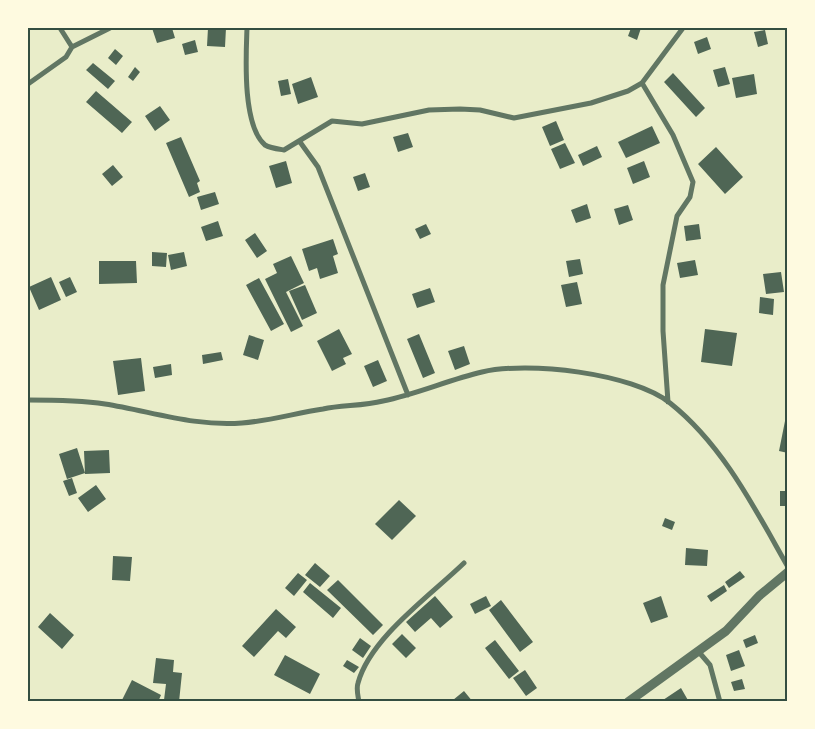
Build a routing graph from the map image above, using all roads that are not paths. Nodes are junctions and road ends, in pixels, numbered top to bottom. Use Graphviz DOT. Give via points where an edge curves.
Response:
graph roads {
  1 [pos="60,28"];
  2 [pos="110,28"];
  3 [pos="247,28"];
  4 [pos="683,28"];
  5 [pos="72,47"];
  6 [pos="642,83"];
  7 [pos="28,84"];
  8 [pos="300,142"];
  9 [pos="408,395"];
  10 [pos="28,400"];
  11 [pos="668,402"];
  12 [pos="464,563"];
  13 [pos="788,567"];
  14 [pos="788,572"];
  15 [pos="698,651"];
  16 [pos="360,702"];
  17 [pos="628,702"];
  18 [pos="720,702"];
  1 -- 5 [label="street"];
  2 -- 5 [label="street"];
  3 -- 8 [label="street" via="248,97 258,137 267,146 284,150"];
  4 -- 6 [label="street"];
  5 -- 7 [label="street" via="66,57"];
  6 -- 8 [label="street" via="591,104 514,118 460,109 429,110 362,124 332,121"];
  6 -- 11 [label="street" via="673,135 693,182 690,197 677,216 663,285"];
  8 -- 9 [label="street" via="318,167"];
  9 -- 10 [label="street" via="242,423 219,423 79,401"];
  9 -- 11 [label="street" via="482,372 526,367 622,379"];
  11 -- 13 [label="street" via="703,436 737,478"];
  12 -- 16 [label="street" via="400,620 376,651 357,684"];
  14 -- 15 [label="street" via="759,596 726,631"];
  15 -- 17 [label="street"];
  15 -- 18 [label="street" via="710,665"];
}
